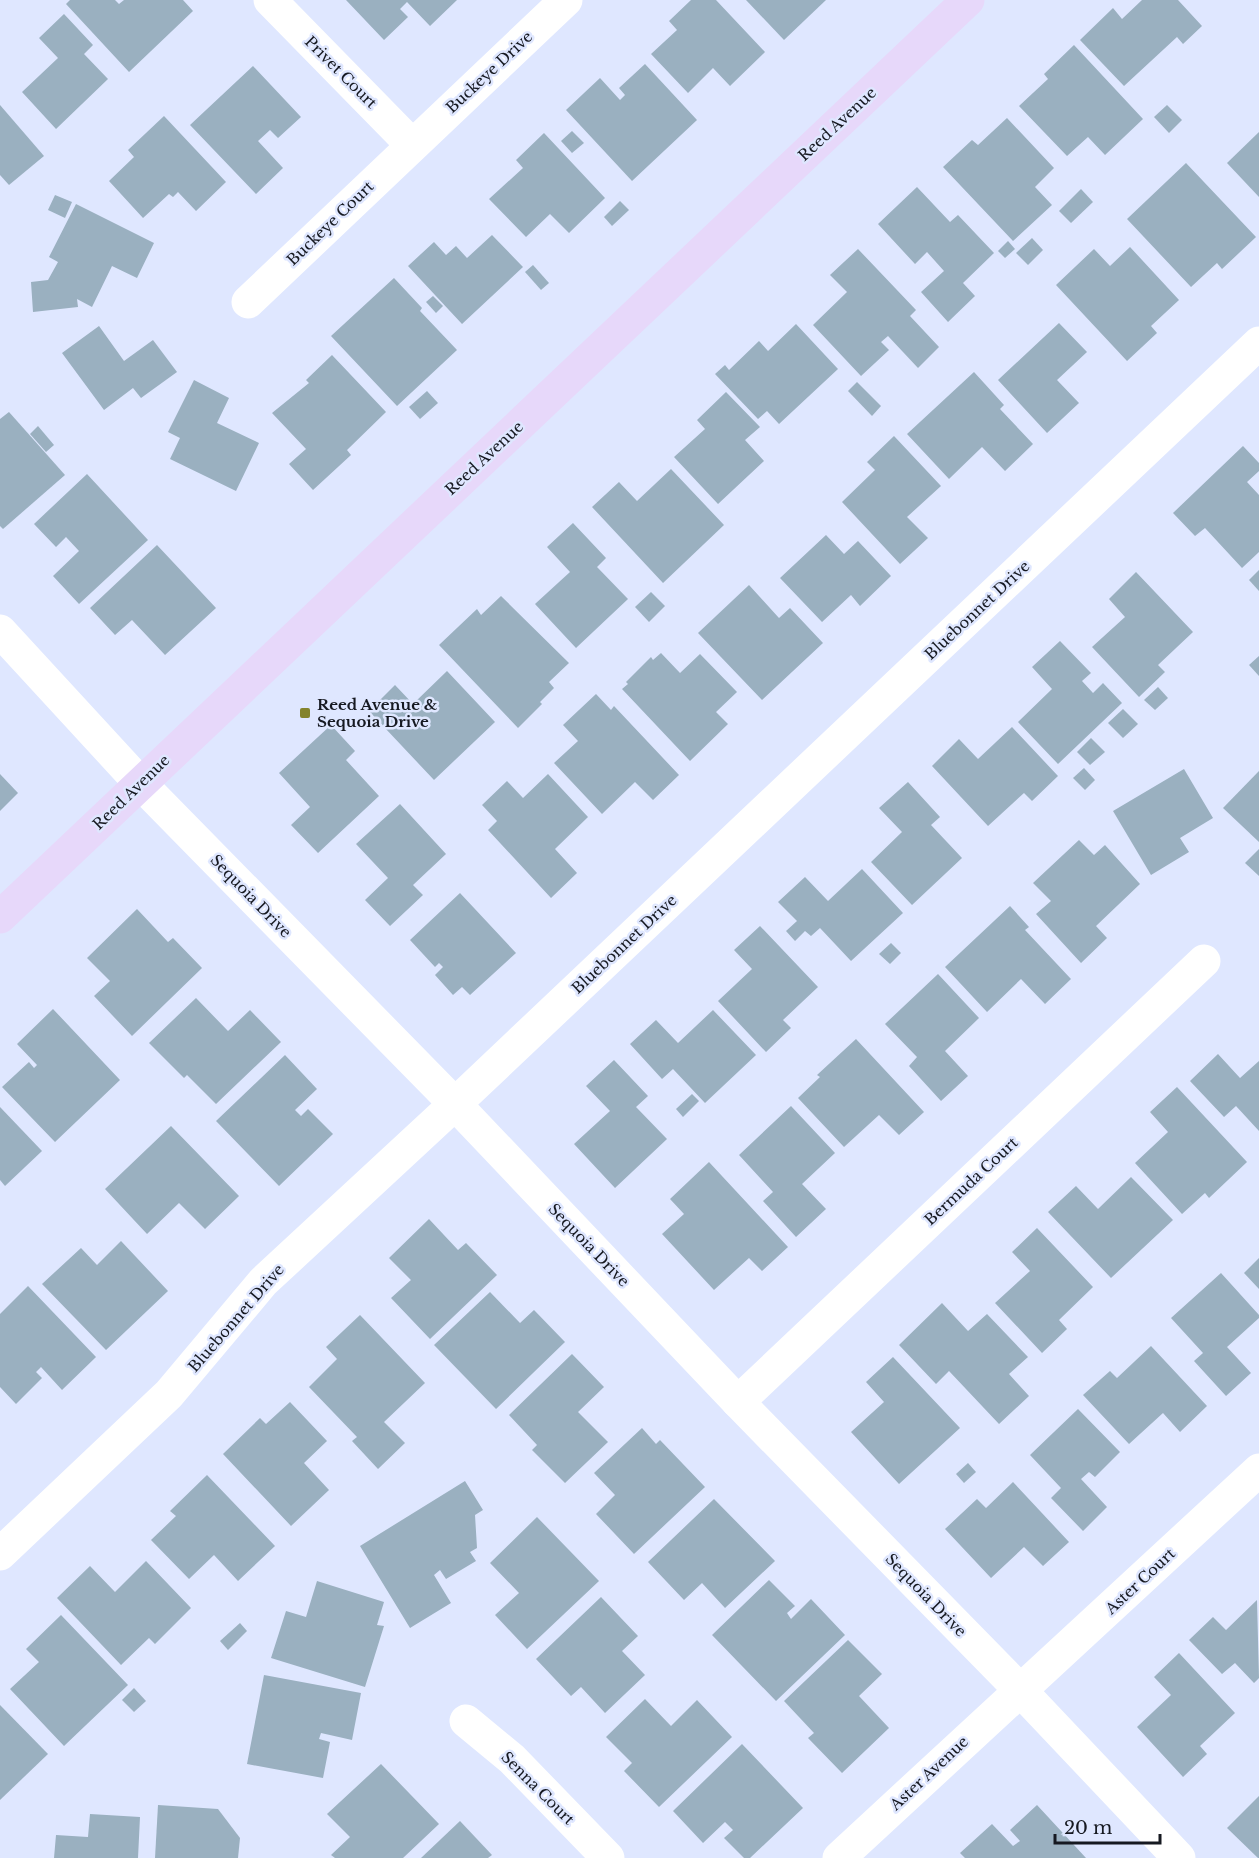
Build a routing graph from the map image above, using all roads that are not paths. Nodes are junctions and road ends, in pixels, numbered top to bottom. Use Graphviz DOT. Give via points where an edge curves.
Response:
graph roads {
  1 [pos="270,0"];
  2 [pos="566,0"];
  3 [pos="968,0"];
  4 [pos="412,145"];
  5 [pos="248,302"];
  6 [pos="1259,343"];
  7 [pos="0,631"];
  8 [pos="140,783"];
  9 [pos="0,917"];
  10 [pos="1204,961"];
  11 [pos="455,1104"];
  12 [pos="738,1402"];
  13 [pos="1259,1470"];
  14 [pos="0,1554"];
  15 [pos="1020,1691"];
  16 [pos="466,1721"];
  17 [pos="608,1858"];
  18 [pos="839,1858"];
  19 [pos="1179,1858"];
  1 -- 4 [label="street, Privet Court"];
  2 -- 4 [label="street, Buckeye Drive"];
  3 -- 8 [label="main road, Reed Avenue"];
  4 -- 5 [label="street, Buckeye Court"];
  6 -- 11 [label="street, Bluebonnet Drive"];
  7 -- 8 [label="street, Sequoia Drive"];
  8 -- 9 [label="main road, Reed Avenue"];
  8 -- 11 [label="street, Sequoia Drive"];
  10 -- 12 [label="street, Bermuda Court"];
  11 -- 12 [label="street, Sequoia Drive"];
  11 -- 14 [label="street, Bluebonnet Drive" via="263,1282 169,1394"];
  12 -- 15 [label="street, Sequoia Drive"];
  13 -- 15 [label="street, Aster Court"];
  15 -- 18 [label="street, Aster Avenue"];
  15 -- 19 [label="street, Sequoia Drive"];
  16 -- 17 [label="street, Senna Court" via="512,1759"];
}
